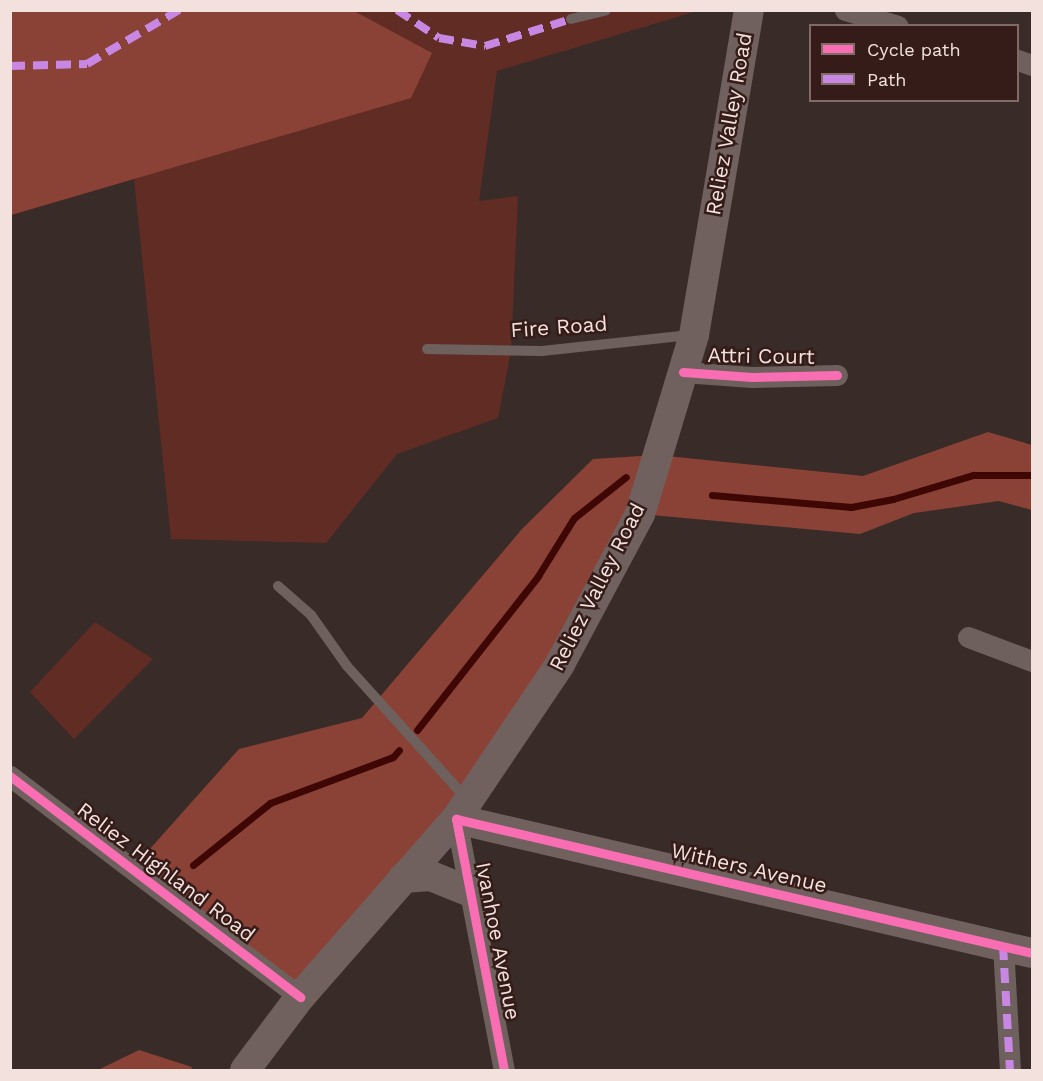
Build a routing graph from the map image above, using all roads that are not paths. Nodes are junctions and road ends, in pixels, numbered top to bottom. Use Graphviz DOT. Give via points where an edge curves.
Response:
graph roads {
  1 [pos="606,10"];
  2 [pos="749,10"];
  3 [pos="845,10"];
  4 [pos="571,19"];
  5 [pos="891,24"];
  6 [pos="694,335"];
  7 [pos="427,349"];
  8 [pos="683,372"];
  9 [pos="837,375"];
  10 [pos="278,586"];
  11 [pos="968,638"];
  12 [pos="1032,661"];
  13 [pos="10,776"];
  14 [pos="462,810"];
  15 [pos="403,878"];
  16 [pos="470,892"];
  17 [pos="1024,947"];
  18 [pos="300,996"];
  19 [pos="245,1071"];
  20 [pos="504,1071"];
  21 [pos="1010,1071"];
  1 -- 4 [label="lane"];
  2 -- 6 [label="main road, Reliez Valley Road"];
  3 -- 5 [label="street"];
  6 -- 7 [label="lane, Fire Road" via="542,351"];
  6 -- 8 [label="main road, Reliez Valley Road"];
  8 -- 9 [label="street, Attri Court" via="752,377"];
  8 -- 14 [label="main road, Reliez Valley Road" via="640,514 560,664"];
  10 -- 14 [label="lane" via="311,615"];
  11 -- 12 [label="street"];
  13 -- 18 [label="street, Reliez Highland Road"];
  14 -- 15 [label="main road, Reliez Valley Road"];
  14 -- 16 [label="street, Ivanhoe Avenue"];
  14 -- 17 [label="main road, Withers Avenue"];
  15 -- 16 [label="main road" via="431,876"];
  15 -- 18 [label="main road, Reliez Valley Road"];
  16 -- 20 [label="street, Ivanhoe Avenue"];
  17 -- 21 [label="street"];
  18 -- 19 [label="main road, Reliez Valley Road"];
}
